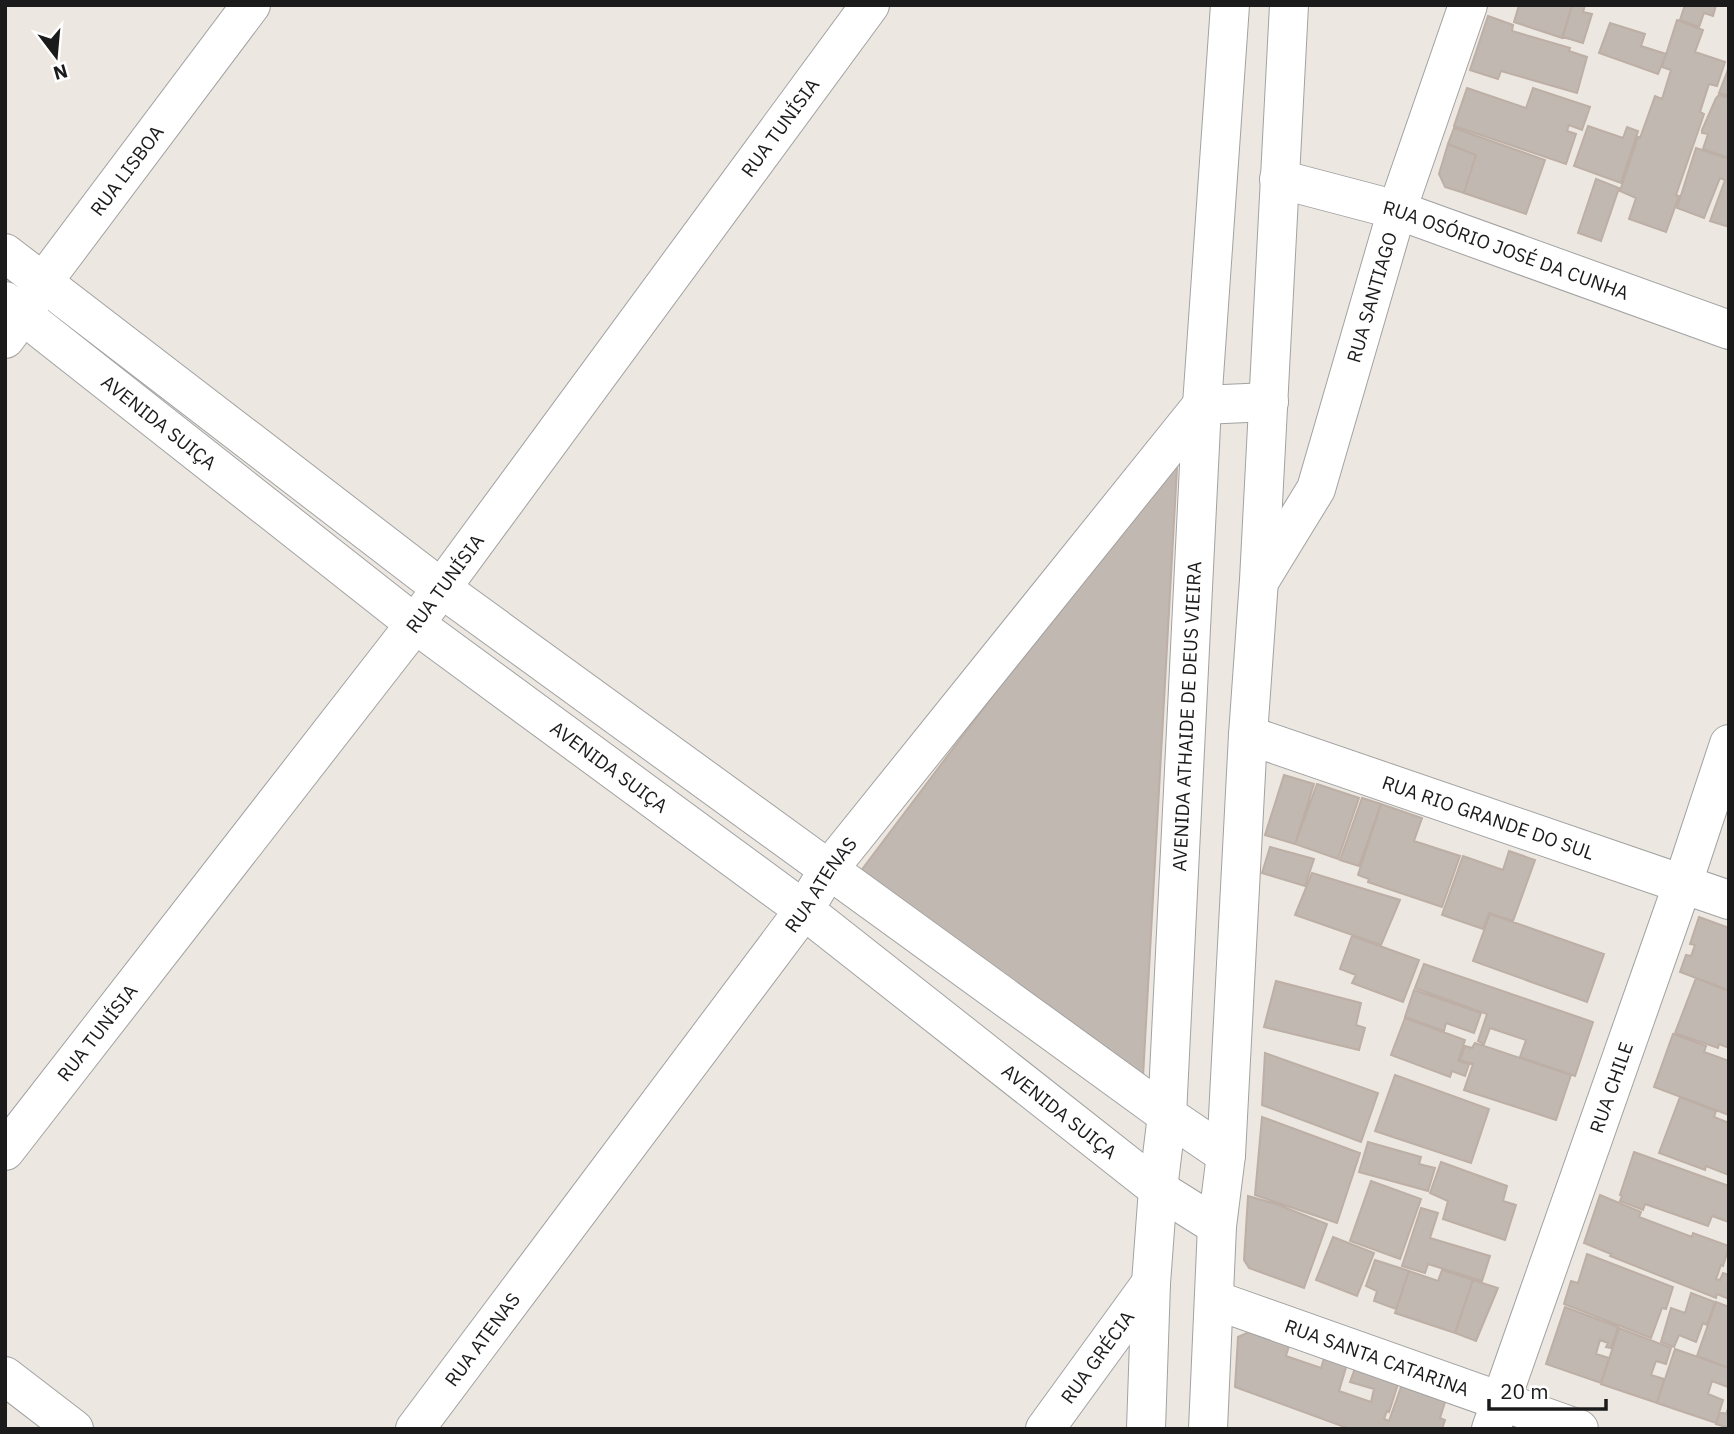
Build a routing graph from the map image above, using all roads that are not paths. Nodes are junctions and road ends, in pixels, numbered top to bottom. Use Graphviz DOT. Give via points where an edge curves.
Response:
graph roads {
  1 [pos="251,5"];
  2 [pos="870,5"];
  3 [pos="1230,5"];
  4 [pos="1289,5"];
  5 [pos="1468,5"];
  6 [pos="1279,178"];
  7 [pos="1397,211"];
  8 [pos="5,253"];
  9 [pos="43,282"];
  10 [pos="11,318"];
  11 [pos="1729,330"];
  12 [pos="1269,402"];
  13 [pos="1202,405"];
  14 [pos="1259,580"];
  15 [pos="441,588"];
  16 [pos="415,624"];
  17 [pos="1248,735"];
  18 [pos="1729,744"];
  19 [pos="828,870"];
  20 [pos="1683,884"];
  21 [pos="1729,900"];
  22 [pos="804,910"];
  23 [pos="1167,1115"];
  24 [pos="5,1151"];
  25 [pos="1226,1156"];
  26 [pos="1158,1189"];
  27 [pos="1217,1226"];
  28 [pos="1151,1283"];
  29 [pos="1215,1300"];
  30 [pos="5,1376"];
  31 [pos="1496,1415"];
  32 [pos="75,1429"];
  33 [pos="415,1429"];
  34 [pos="1045,1429"];
  35 [pos="1146,1429"];
  36 [pos="1208,1429"];
  37 [pos="1579,1429"];
  1 -- 9 [label="street, RUA LISBOA"];
  2 -- 15 [label="street, RUA TUNÍSIA"];
  3 -- 13 [label="street, AVENIDA ATHAIDE DE DEUS VIEIRA"];
  4 -- 6 [label="street"];
  5 -- 7 [label="street, RUA SANTIAGO"];
  6 -- 7 [label="street, RUA OSÓRIO JOSÉ DA CUNHA"];
  6 -- 12 [label="street"];
  7 -- 11 [label="street, RUA OSÓRIO JOSÉ DA CUNHA"];
  7 -- 14 [label="street, RUA SANTIAGO" via="1317,489"];
  8 -- 9 [label="street, AVENIDA SUIÇA"];
  9 -- 10 [label="street, RUA LISBOA"];
  9 -- 15 [label="street, AVENIDA SUIÇA"];
  10 -- 16 [label="street, AVENIDA SUIÇA"];
  12 -- 13 [label="street"];
  12 -- 14 [label="street"];
  13 -- 19 [label="street, RUA ATENAS"];
  13 -- 23 [label="street, AVENIDA ATHAIDE DE DEUS VIEIRA"];
  14 -- 17 [label="street"];
  15 -- 16 [label="street, RUA TUNÍSIA"];
  15 -- 19 [label="street, AVENIDA SUIÇA"];
  16 -- 22 [label="street, AVENIDA SUIÇA"];
  16 -- 24 [label="street, RUA TUNÍSIA"];
  17 -- 20 [label="street, RUA RIO GRANDE DO SUL"];
  17 -- 25 [label="street"];
  18 -- 20 [label="street, RUA CHILE"];
  19 -- 22 [label="street, RUA ATENAS"];
  19 -- 23 [label="street, AVENIDA SUIÇA"];
  20 -- 21 [label="street, RUA RIO GRANDE DO SUL"];
  20 -- 31 [label="street, RUA CHILE"];
  22 -- 26 [label="street, AVENIDA SUIÇA"];
  22 -- 33 [label="street, RUA ATENAS"];
  23 -- 25 [label="street, AVENIDA SUIÇA"];
  23 -- 26 [label="street, AVENIDA ATHAIDE DE DEUS VIEIRA"];
  25 -- 27 [label="street"];
  26 -- 27 [label="street, AVENIDA SUIÇA"];
  26 -- 28 [label="street, AVENIDA ATHAIDE DE DEUS VIEIRA"];
  27 -- 29 [label="street"];
  28 -- 34 [label="street, RUA GRÉCIA"];
  28 -- 35 [label="street, AVENIDA ATHAIDE DE DEUS VIEIRA"];
  29 -- 31 [label="street, RUA SANTA CATARINA"];
  29 -- 36 [label="street"];
  30 -- 32 [label="street"];
  31 -- 37 [label="street, RUA SANTA CATARINA"];
}
